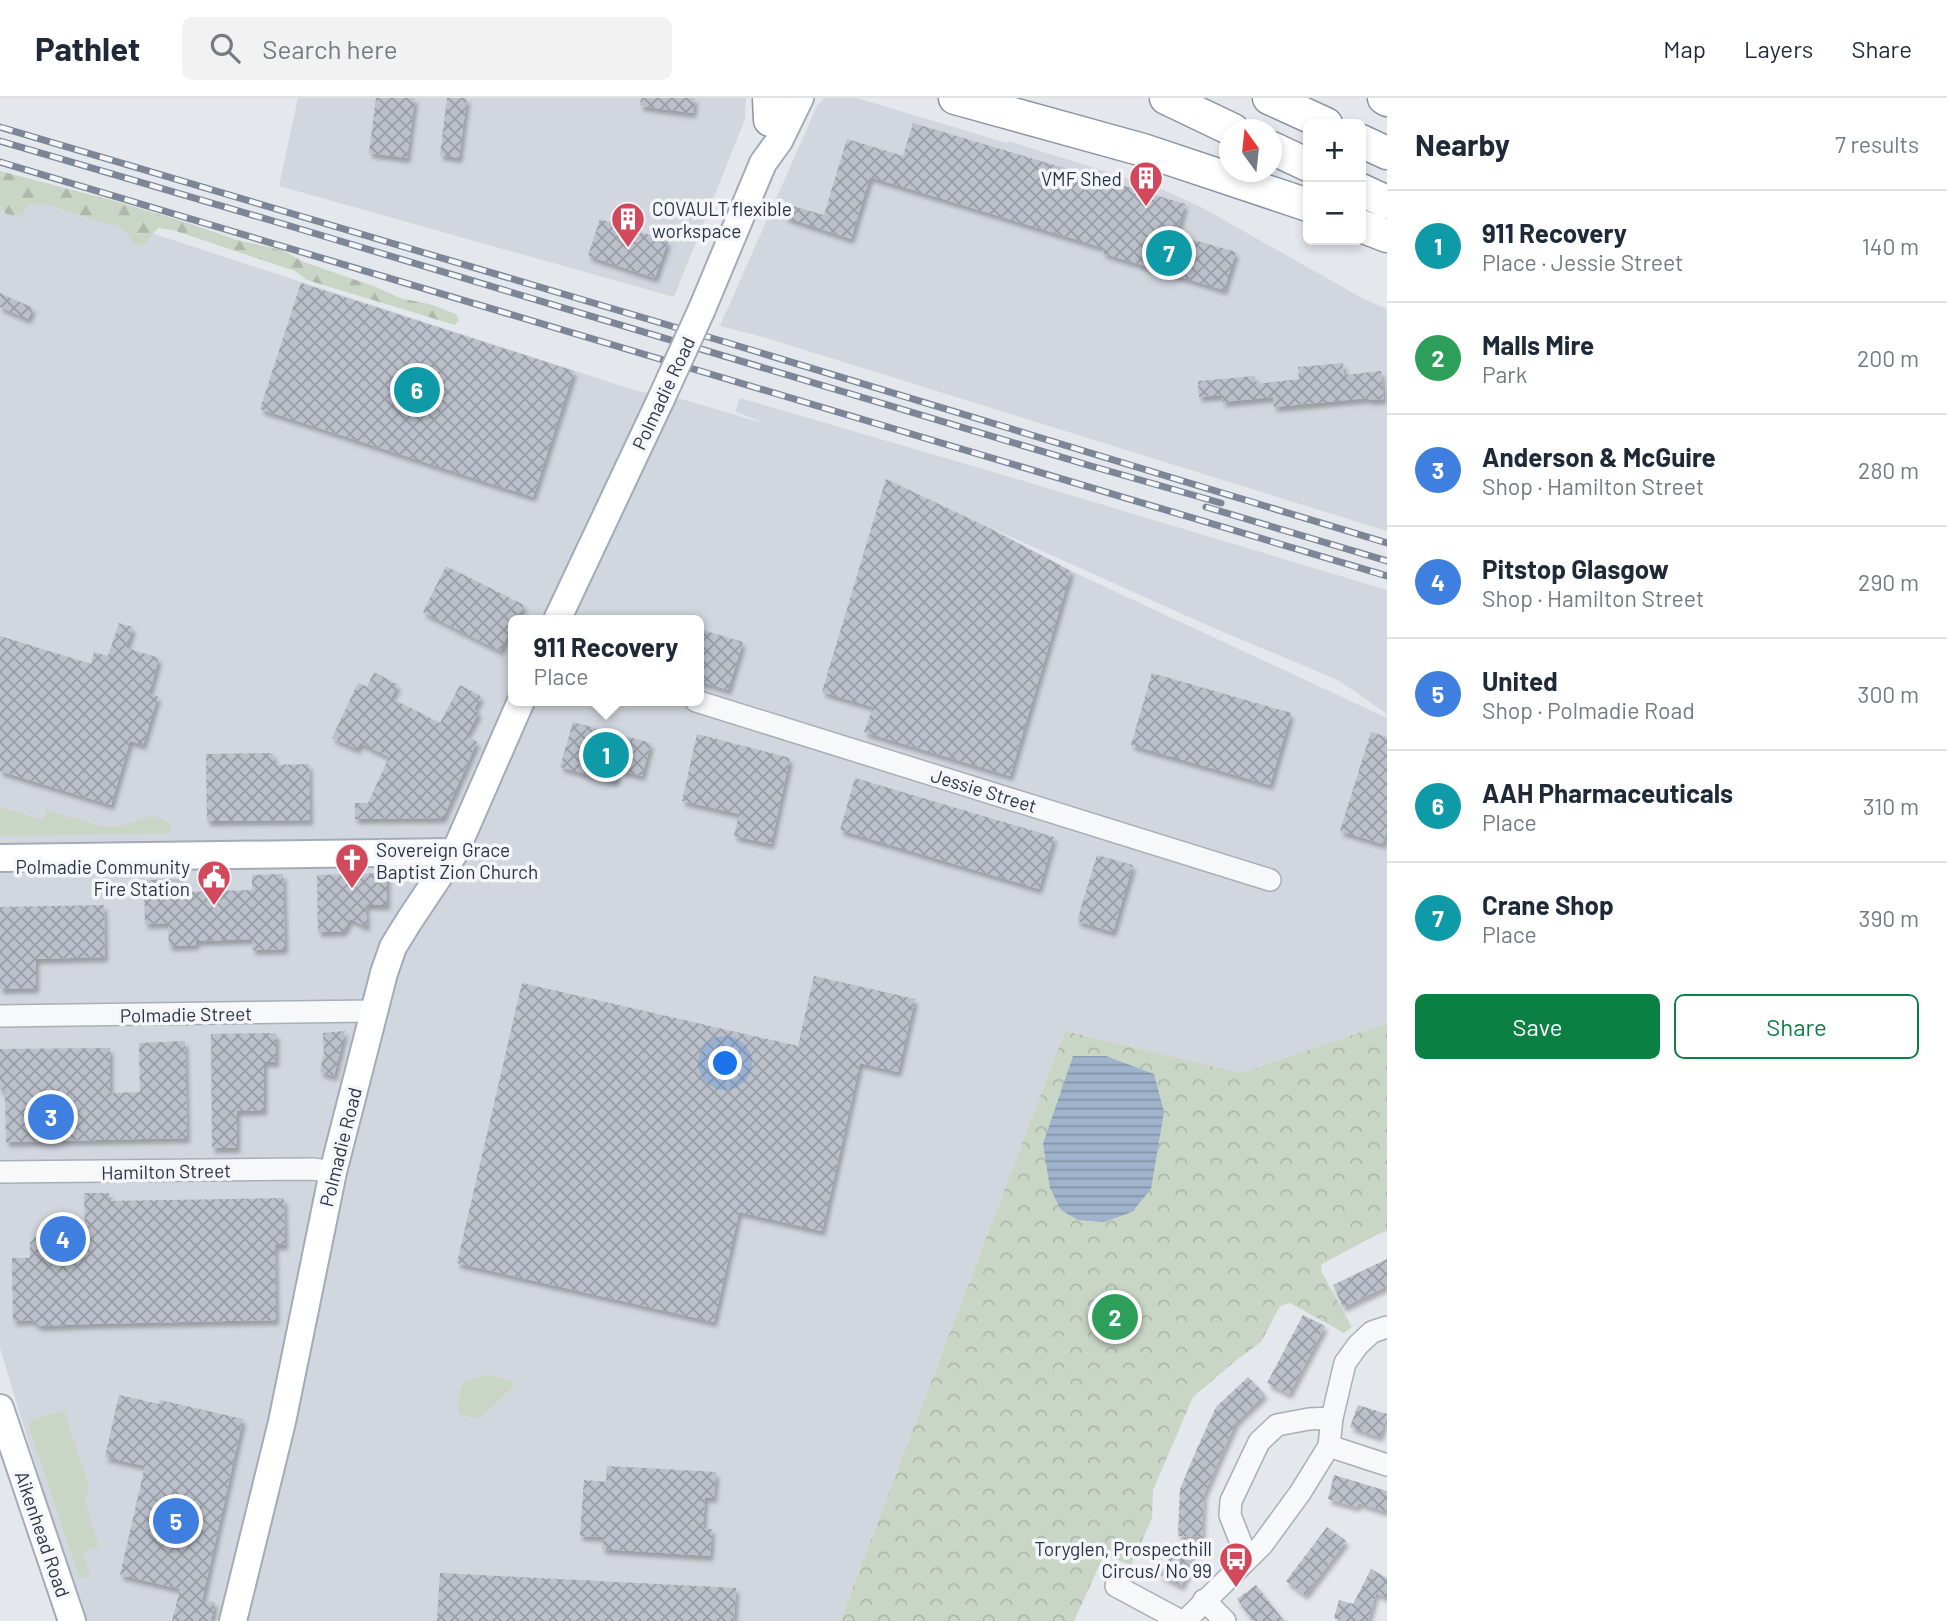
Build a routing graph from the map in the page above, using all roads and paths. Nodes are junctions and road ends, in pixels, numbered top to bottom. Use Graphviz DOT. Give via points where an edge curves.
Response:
graph roads {
  1 [pos="800,98"];
  2 [pos="955,98"];
  3 [pos="1166,98"];
  4 [pos="1269,98"];
  5 [pos="772,105"];
  6 [pos="1315,119"];
  7 [pos="1219,123"];
  8 [pos="1366,143"];
  9 [pos="1282,153"];
  10 [pos="1387,153"];
  11 [pos="763,163"];
  12 [pos="1303,163"];
  13 [pos="1366,192"];
  14 [pos="1387,202"];
  15 [pos="1303,203"];
  16 [pos="1366,228"];
  17 [pos="1387,236"];
  18 [pos="559,615"];
  19 [pos="704,703"];
  20 [pos="519,706"];
  21 [pos="455,852"];
  22 [pos="0,858"];
  23 [pos="1270,880"];
  24 [pos="373,1011"];
  25 [pos="0,1016"];
  26 [pos="0,1172"];
  27 [pos="332,1172"];
  28 [pos="1387,1327"];
  29 [pos="0,1408"];
  30 [pos="1332,1418"];
  31 [pos="1329,1447"];
  32 [pos="1387,1465"];
  33 [pos="1247,1558"];
  34 [pos="1116,1586"];
  35 [pos="1204,1600"];
  36 [pos="72,1621"];
  37 [pos="233,1621"];
  38 [pos="1183,1621"];
  39 [pos="1225,1621"];
  1 -- 11 [label="main road, Polmadie Road"];
  2 -- 15 [label="highway" via="1143,150"];
  3 -- 7 [label="highway"];
  4 -- 6 [label="highway"];
  5 -- 11 [label="main road, Polmadie Road"];
  8 -- 10 [label="highway"];
  9 -- 12 [label="highway"];
  11 -- 18 [label="main road, Polmadie Road, bridge" via="702,309"];
  13 -- 14 [label="highway"];
  16 -- 17 [label="highway"];
  19 -- 23 [label="street, Jessie Street"];
  20 -- 21 [label="main road, Polmadie Road"];
  21 -- 22 [label="main road"];
  21 -- 24 [label="main road, Polmadie Road" via="393,947"];
  24 -- 25 [label="street, Polmadie Street"];
  24 -- 27 [label="main road, Polmadie Road"];
  26 -- 27 [label="street, Hamilton Street"];
  27 -- 37 [label="main road, Polmadie Road" via="282,1422"];
  28 -- 30 [label="street" via="1372,1332 1345,1363"];
  29 -- 36 [label="main road, Aikenhead Road"];
  30 -- 31 [label="street"];
  30 -- 33 [label="street" via="1277,1425 1259,1442 1230,1501 1230,1515"];
  31 -- 32 [label="street"];
  31 -- 33 [label="street" via="1262,1545"];
  33 -- 35 [label="street"];
  34 -- 38 [label="street"];
  35 -- 38 [label="street"];
  35 -- 39 [label="street"];
}
